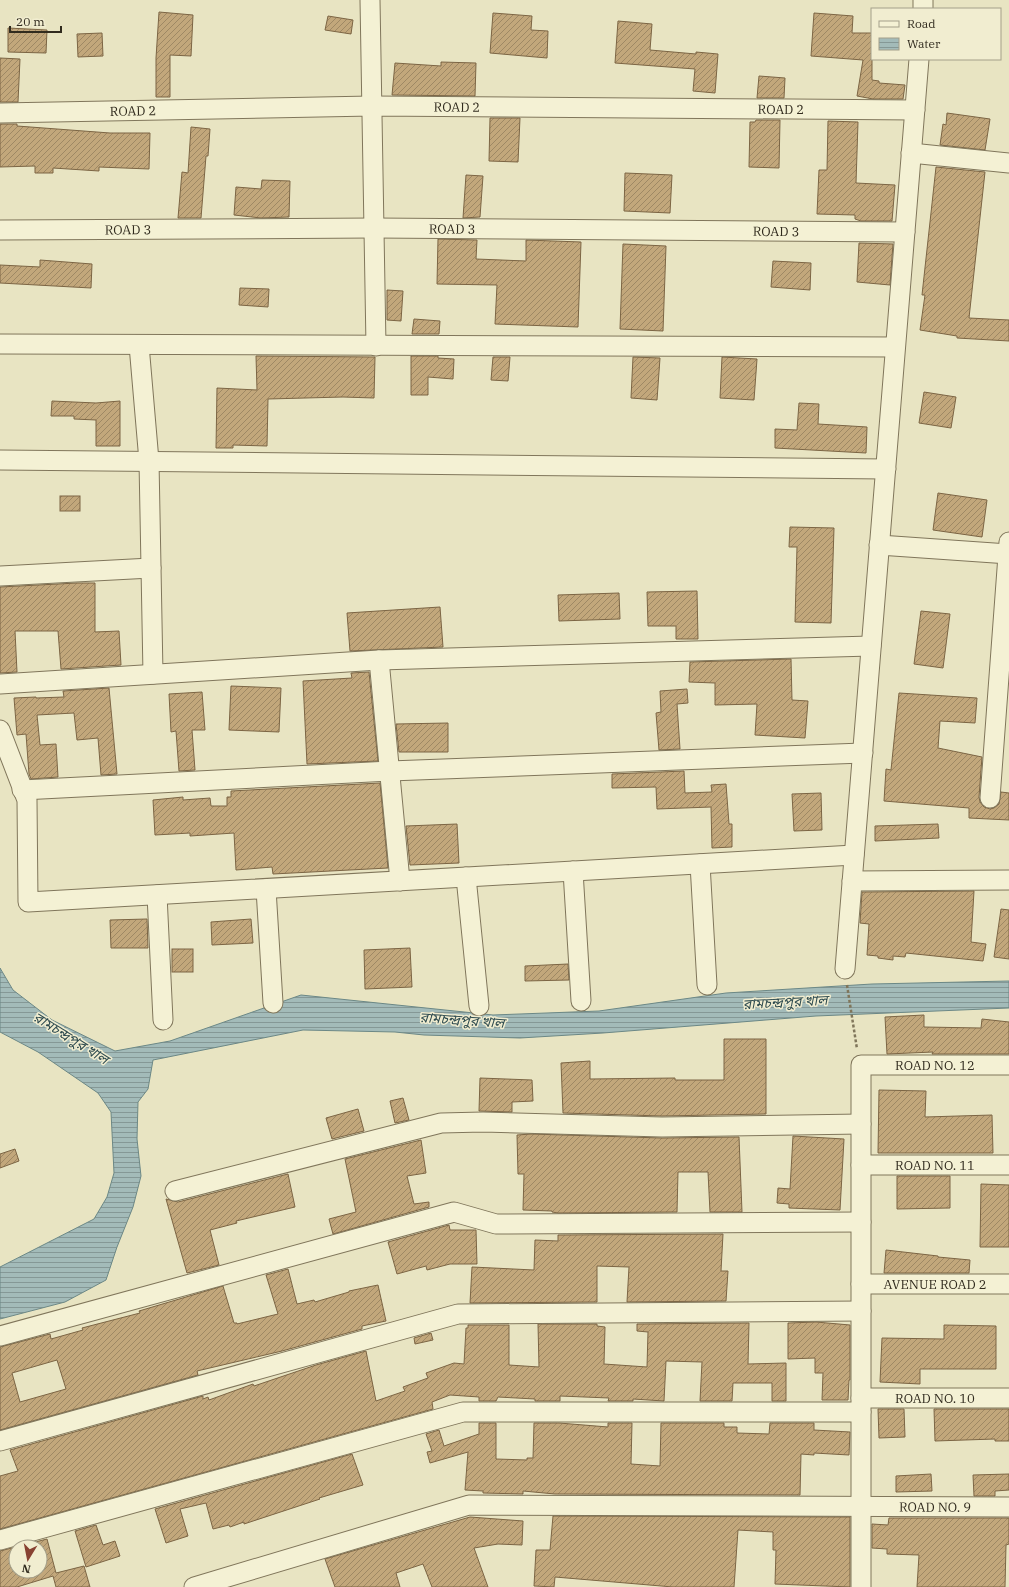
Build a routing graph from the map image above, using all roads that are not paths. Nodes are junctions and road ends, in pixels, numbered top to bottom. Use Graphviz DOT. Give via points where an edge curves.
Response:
graph roads {
  1 [pos="370,0"];
  2 [pos="919,60"];
  3 [pos="372,106"];
  4 [pos="915,110"];
  5 [pos="0,113"];
  6 [pos="911,153"];
  7 [pos="1009,163"];
  8 [pos="374,228"];
  9 [pos="0,230"];
  10 [pos="905,232"];
  11 [pos="0,344"];
  12 [pos="139,345"];
  13 [pos="376,346"];
  14 [pos="895,347"];
  15 [pos="0,460"];
  16 [pos="149,461"];
  17 [pos="886,469"];
  18 [pos="879,546"];
  19 [pos="1009,550"];
  20 [pos="151,568"];
  21 [pos="0,576"];
  22 [pos="871,646"];
  23 [pos="379,660"];
  24 [pos="153,674"];
  25 [pos="0,684"];
  26 [pos="0,730"];
  27 [pos="863,753"];
  28 [pos="390,771"];
  29 [pos="22,790"];
  30 [pos="990,798"];
  31 [pos="854,855"];
  32 [pos="700,864"];
  33 [pos="573,871"];
  34 [pos="466,877"];
  35 [pos="1009,880"];
  36 [pos="400,881"];
  37 [pos="852,881"];
  38 [pos="266,889"];
  39 [pos="157,895"];
  40 [pos="845,969"];
  41 [pos="708,985"];
  42 [pos="581,1001"];
  43 [pos="273,1003"];
  44 [pos="479,1006"];
  45 [pos="163,1020"];
  46 [pos="1009,1065"];
  47 [pos="861,1124"];
  48 [pos="1009,1165"];
  49 [pos="861,1166"];
  50 [pos="175,1191"];
  51 [pos="861,1222"];
  52 [pos="861,1284"];
  53 [pos="1009,1284"];
  54 [pos="861,1311"];
  55 [pos="0,1336"];
  56 [pos="1009,1398"];
  57 [pos="861,1405"];
  58 [pos="0,1441"];
  59 [pos="862,1507"];
  60 [pos="1009,1507"];
  61 [pos="0,1540"];
  62 [pos="194,1587"];
  63 [pos="861,1587"];
  1 -- 3 [label="street"];
  2 -- 4 [label="street"];
  3 -- 4 [label="street, ROAD 2"];
  3 -- 5 [label="street, ROAD 2"];
  3 -- 8 [label="street"];
  4 -- 6 [label="street"];
  6 -- 7 [label="street"];
  6 -- 10 [label="street"];
  8 -- 9 [label="street, ROAD 3"];
  8 -- 10 [label="street, ROAD 3"];
  8 -- 13 [label="street"];
  10 -- 14 [label="street"];
  11 -- 12 [label="street"];
  12 -- 13 [label="street"];
  12 -- 16 [label="street"];
  13 -- 14 [label="street"];
  14 -- 17 [label="street"];
  15 -- 16 [label="street"];
  16 -- 17 [label="street"];
  16 -- 20 [label="street"];
  17 -- 18 [label="street"];
  18 -- 19 [label="street"];
  18 -- 22 [label="street"];
  19 -- 30 [label="street"];
  20 -- 21 [label="street"];
  20 -- 24 [label="street"];
  22 -- 23 [label="street"];
  22 -- 27 [label="street"];
  23 -- 24 [label="street"];
  23 -- 28 [label="street"];
  24 -- 25 [label="street"];
  26 -- 29 [label="street"];
  27 -- 28 [label="street"];
  27 -- 31 [label="street"];
  28 -- 29 [label="street"];
  28 -- 36 [label="street"];
  29 -- 39 [label="street" via="27,800 28,902"];
  31 -- 32 [label="street"];
  31 -- 37 [label="street"];
  32 -- 33 [label="street"];
  32 -- 41 [label="street"];
  33 -- 34 [label="street"];
  33 -- 42 [label="street"];
  34 -- 36 [label="street"];
  34 -- 44 [label="street"];
  35 -- 37 [label="street"];
  36 -- 38 [label="street"];
  37 -- 40 [label="street"];
  38 -- 39 [label="street"];
  38 -- 43 [label="street"];
  39 -- 45 [label="street"];
  46 -- 47 [label="street, ROAD NO. 12" via="861,1065"];
  47 -- 49 [label="street"];
  47 -- 50 [label="street" via="662,1127 442,1123"];
  48 -- 49 [label="street, ROAD NO. 11"];
  49 -- 51 [label="street"];
  51 -- 52 [label="street"];
  51 -- 55 [label="street" via="496,1224 454,1212"];
  52 -- 53 [label="street, AVENUE ROAD 2"];
  52 -- 54 [label="street"];
  54 -- 57 [label="street"];
  54 -- 58 [label="street" via="458,1314"];
  56 -- 57 [label="street, ROAD NO. 10"];
  57 -- 59 [label="street"];
  57 -- 61 [label="street, ROAD NO. 10" via="464,1412"];
  59 -- 60 [label="street, ROAD NO. 9"];
  59 -- 62 [label="street, ROAD NO. 9" via="469,1505"];
  59 -- 63 [label="street"];
}
